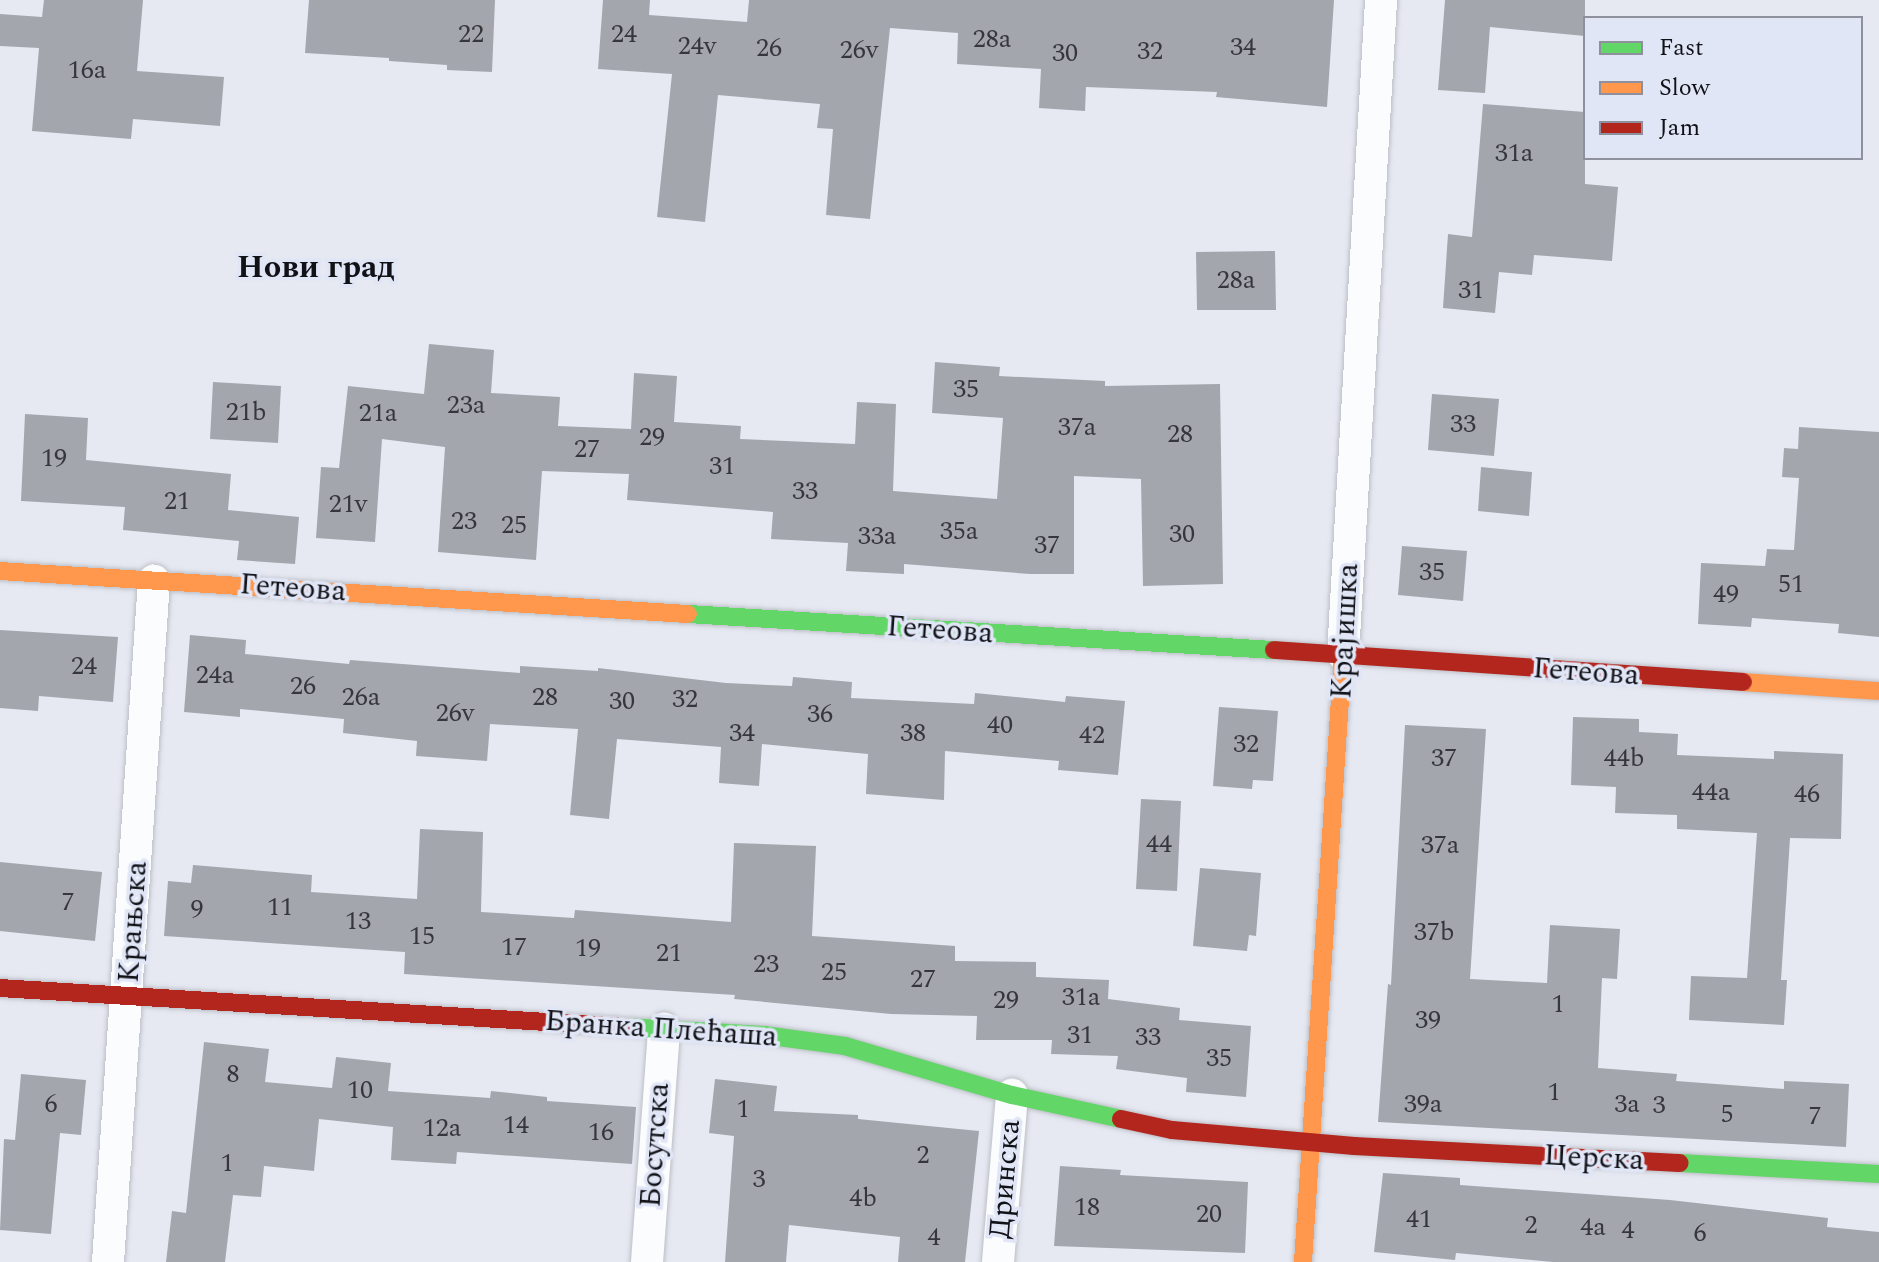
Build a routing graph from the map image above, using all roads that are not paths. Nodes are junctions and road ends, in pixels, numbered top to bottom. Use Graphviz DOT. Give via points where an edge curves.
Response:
graph roads {
  1 [pos="1381,0"];
  2 [pos="0,571"];
  3 [pos="154,581"];
  4 [pos="1343,654"];
  5 [pos="1879,691"];
  6 [pos="0,988"];
  7 [pos="128,996"];
  8 [pos="664,1029"];
  9 [pos="1012,1095"];
  10 [pos="1310,1142"];
  11 [pos="1879,1174"];
  12 [pos="108,1262"];
  13 [pos="647,1262"];
  14 [pos="998,1262"];
  15 [pos="1303,1262"];
  1 -- 4 [label="street, Крајишка"];
  2 -- 3 [label="street, Гетеова"];
  3 -- 4 [label="street, Гетеова"];
  3 -- 7 [label="street, Крањска"];
  4 -- 5 [label="street, Гетеова"];
  4 -- 10 [label="street, Крајишка"];
  6 -- 7 [label="street, Бранка Плећаша"];
  7 -- 8 [label="street, Бранка Плећаша"];
  7 -- 12 [label="street, Крањска"];
  8 -- 9 [label="street, Бранка Плећаша" via="845,1046"];
  8 -- 13 [label="street, Босутска"];
  9 -- 10 [label="street, Бранка Плећаша" via="1172,1130"];
  9 -- 14 [label="street, Дринска"];
  10 -- 11 [label="street, Церска"];
  10 -- 15 [label="street, Крајишка"];
}
